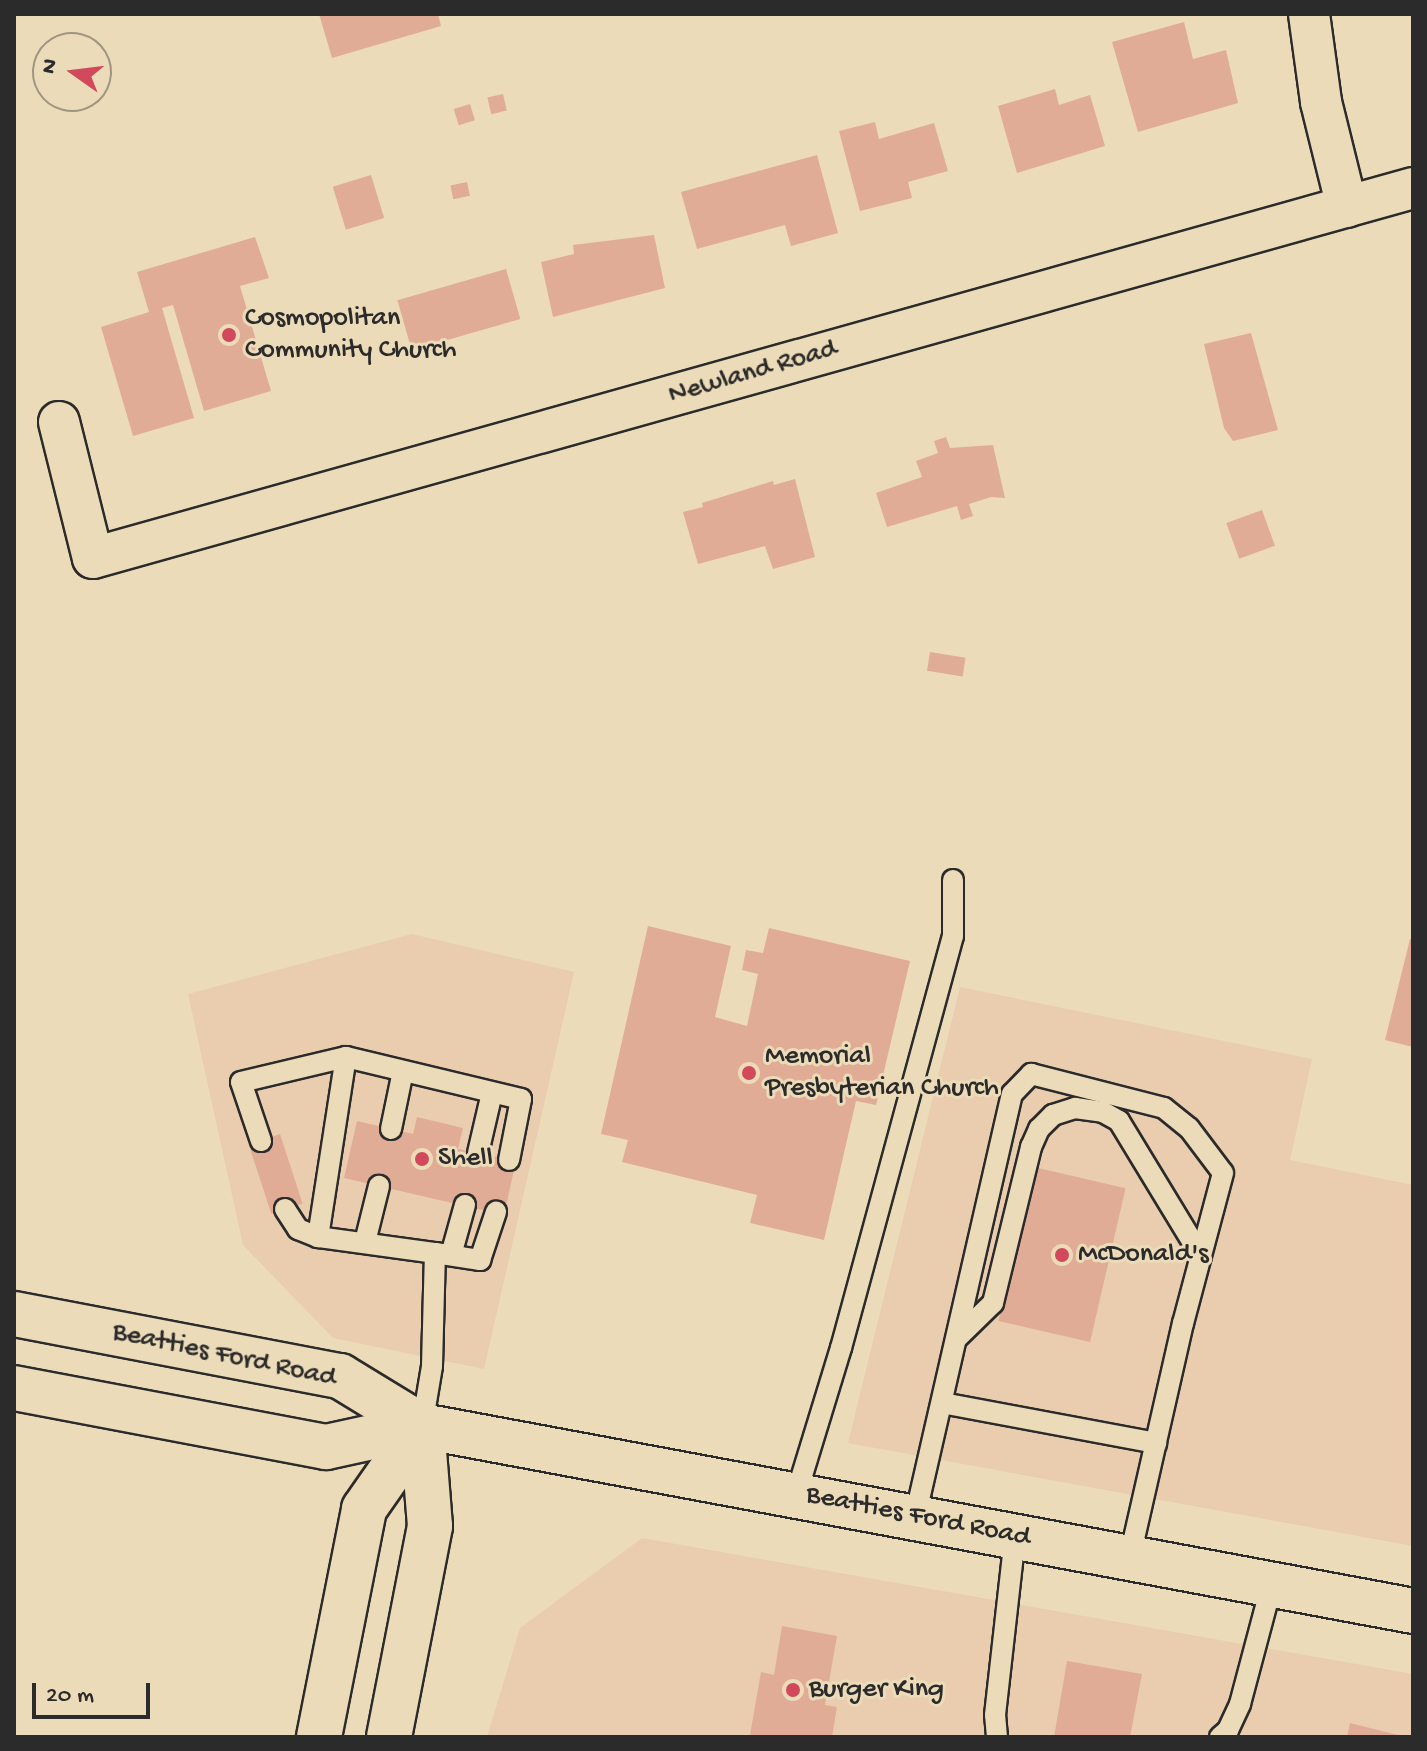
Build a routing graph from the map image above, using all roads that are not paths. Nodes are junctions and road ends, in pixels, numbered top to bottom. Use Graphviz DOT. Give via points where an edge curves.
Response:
graph roads {
  1 [pos="1309,14"];
  2 [pos="1413,188"];
  3 [pos="1347,207"];
  4 [pos="59,422"];
  5 [pos="953,880"];
  6 [pos="346,1057"];
  7 [pos="403,1071"];
  8 [pos="492,1093"];
  9 [pos="391,1129"];
  10 [pos="261,1141"];
  11 [pos="478,1153"];
  12 [pos="509,1160"];
  13 [pos="379,1186"];
  14 [pos="465,1205"];
  15 [pos="285,1209"];
  16 [pos="496,1212"];
  17 [pos="318,1237"];
  18 [pos="365,1242"];
  19 [pos="443,1254"];
  20 [pos="1201,1256"];
  21 [pos="14,1314"];
  22 [pos="957,1339"];
  23 [pos="14,1388"];
  24 [pos="942,1403"];
  25 [pos="422,1426"];
  26 [pos="1156,1443"];
  27 [pos="796,1495"];
  28 [pos="915,1517"];
  29 [pos="1015,1536"];
  30 [pos="1130,1557"];
  31 [pos="1272,1584"];
  32 [pos="1413,1611"];
  33 [pos="319,1737"];
  34 [pos="389,1737"];
  35 [pos="997,1737"];
  36 [pos="1220,1737"];
  1 -- 3 [label="street" via="1321,102"];
  2 -- 3 [label="street, Newland Road"];
  3 -- 4 [label="street, Newland Road" via="93,558"];
  5 -- 27 [label="lane" via="953,936"];
  6 -- 7 [label="lane"];
  6 -- 10 [label="lane" via="241,1082"];
  6 -- 17 [label="lane"];
  7 -- 8 [label="lane"];
  7 -- 9 [label="lane"];
  8 -- 11 [label="lane"];
  8 -- 12 [label="lane" via="521,1099"];
  13 -- 18 [label="lane"];
  14 -- 19 [label="lane"];
  15 -- 17 [label="lane" via="298,1229"];
  16 -- 19 [label="lane" via="480,1260"];
  17 -- 18 [label="lane"];
  18 -- 19 [label="lane"];
  19 -- 25 [label="lane"];
  20 -- 22 [label="lane" via="1119,1121 1103,1112 1075,1108 1053,1115 1031,1147 993,1303"];
  20 -- 22 [label="lane" via="1223,1173 1189,1128 1164,1108 1031,1074 1012,1094"];
  20 -- 26 [label="lane"];
  21 -- 25 [label="main road, Beatties Ford Road" via="340,1376"];
  22 -- 24 [label="lane"];
  23 -- 25 [label="main road, Beatties Ford Road" via="326,1447"];
  24 -- 26 [label="lane"];
  24 -- 28 [label="lane"];
  25 -- 27 [label="main road, Beatties Ford Road"];
  25 -- 33 [label="main road" via="364,1509"];
  25 -- 34 [label="main road" via="430,1526"];
  26 -- 30 [label="lane"];
  27 -- 28 [label="main road, Beatties Ford Road"];
  28 -- 29 [label="main road, Beatties Ford Road"];
  29 -- 30 [label="main road, Beatties Ford Road"];
  29 -- 35 [label="lane"];
  30 -- 31 [label="main road, Beatties Ford Road"];
  31 -- 32 [label="main road, Beatties Ford Road"];
  31 -- 36 [label="lane" via="1240,1704"];
}
